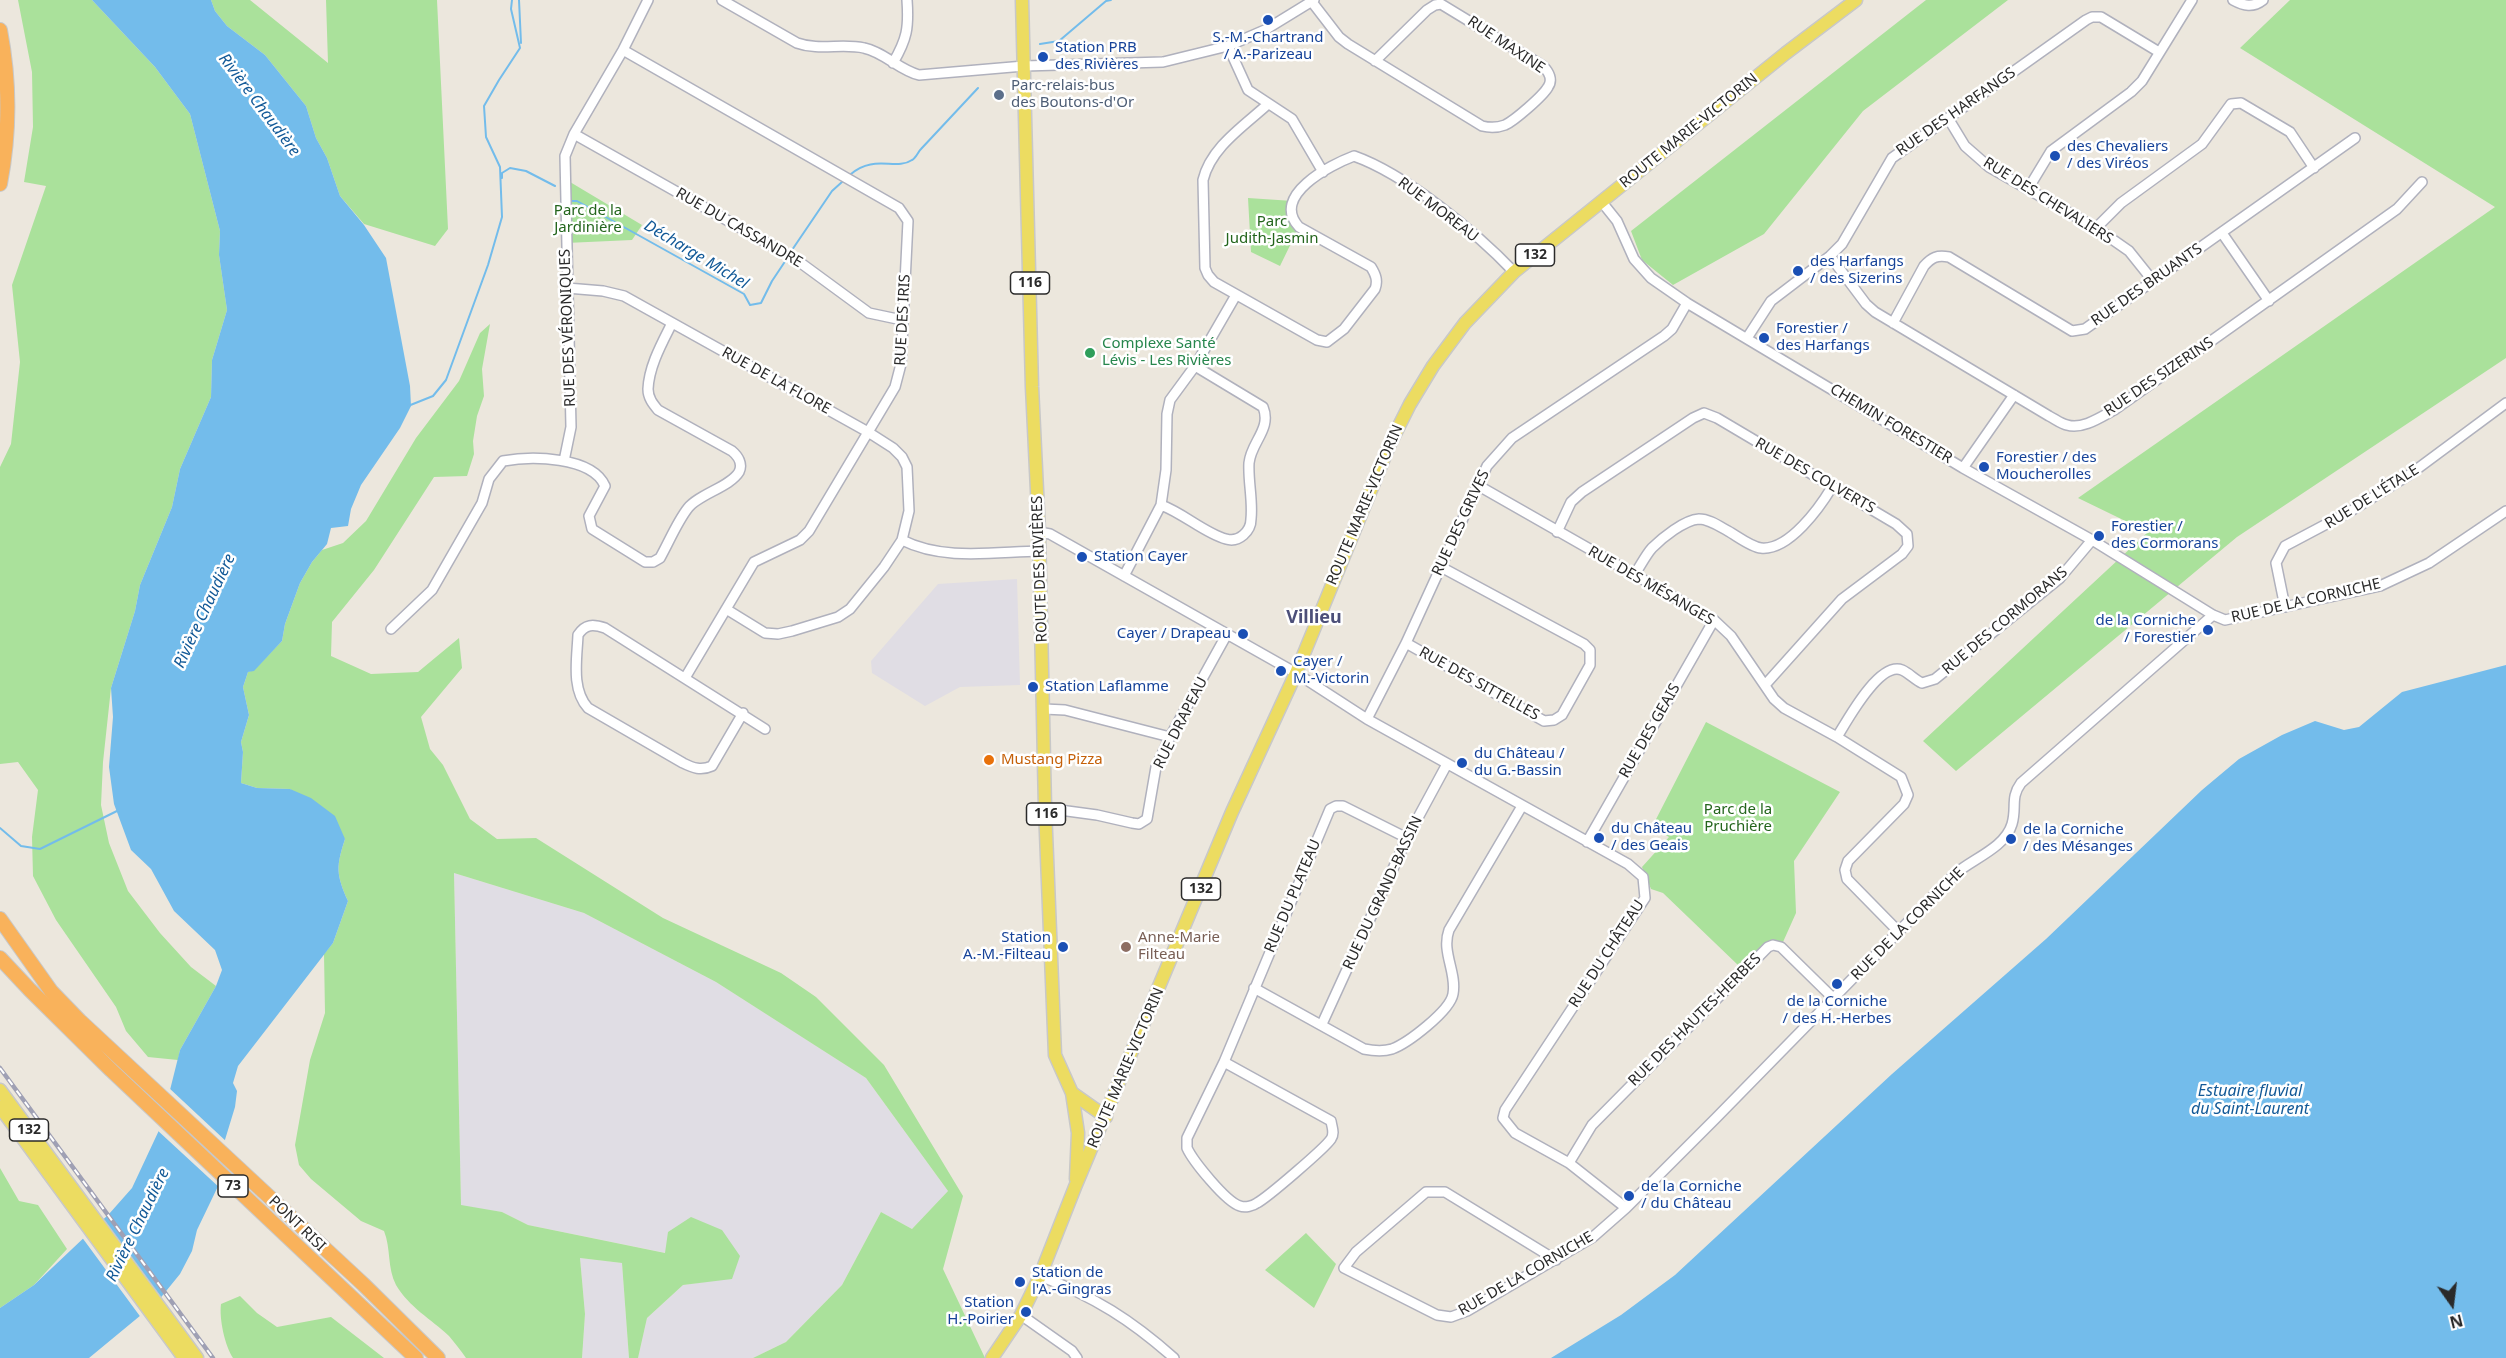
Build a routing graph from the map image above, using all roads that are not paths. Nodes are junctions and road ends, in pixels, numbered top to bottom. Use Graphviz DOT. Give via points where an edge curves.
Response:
graph roads {
  1 [pos="648,0"];
  2 [pos="722,0"];
  3 [pos="907,0"];
  4 [pos="1022,0"];
  5 [pos="1856,0"];
  6 [pos="2192,0"];
  7 [pos="2234,0"];
  8 [pos="2263,0"];
  9 [pos="1313,1"];
  10 [pos="737,4"];
  11 [pos="0,30"];
  12 [pos="1228,46"];
  13 [pos="623,50"];
  14 [pos="2159,52"];
  15 [pos="1376,61"];
  16 [pos="893,63"];
  17 [pos="1024,66"];
  18 [pos="1268,104"];
  19 [pos="1948,118"];
  20 [pos="573,134"];
  21 [pos="2355,138"];
  22 [pos="2314,168"];
  23 [pos="1323,172"];
  24 [pos="2422,182"];
  25 [pos="0,183"];
  26 [pos="2028,189"];
  27 [pos="1601,201"];
  28 [pos="2096,228"];
  29 [pos="2222,233"];
  30 [pos="1830,256"];
  31 [pos="1514,272"];
  32 [pos="2153,281"];
  33 [pos="567,288"];
  34 [pos="1236,295"];
  35 [pos="2269,301"];
  36 [pos="1687,303"];
  37 [pos="902,320"];
  38 [pos="672,322"];
  39 [pos="1893,323"];
  40 [pos="1747,338"];
  41 [pos="1195,366"];
  42 [pos="2014,394"];
  43 [pos="2506,404"];
  44 [pos="868,432"];
  45 [pos="564,461"];
  46 [pos="1963,468"];
  47 [pos="1479,486"];
  48 [pos="1832,487"];
  49 [pos="1161,505"];
  50 [pos="2506,511"];
  51 [pos="1039,532"];
  52 [pos="1557,532"];
  53 [pos="902,540"];
  54 [pos="2092,540"];
  55 [pos="1039,551"];
  56 [pos="1441,567"];
  57 [pos="1634,575"];
  58 [pos="1124,576"];
  59 [pos="2285,607"];
  60 [pos="726,609"];
  61 [pos="2213,615"];
  62 [pos="1714,620"];
  63 [pos="391,629"];
  64 [pos="1227,634"];
  65 [pos="1406,643"];
  66 [pos="1296,673"];
  67 [pos="685,678"];
  68 [pos="1765,685"];
  69 [pos="1044,709"];
  70 [pos="743,713"];
  71 [pos="1367,718"];
  72 [pos="765,729"];
  73 [pos="1170,737"];
  74 [pos="1837,737"];
  75 [pos="1447,764"];
  76 [pos="1522,806"];
  77 [pos="1045,807"];
  78 [pos="1407,838"];
  79 [pos="1587,842"];
  80 [pos="0,919"];
  81 [pos="1899,932"];
  82 [pos="0,958"];
  83 [pos="1254,988"];
  84 [pos="1834,999"];
  85 [pos="1322,1024"];
  86 [pos="1224,1062"];
  87 [pos="115,1064"];
  88 [pos="0,1090"];
  89 [pos="1072,1093"];
  90 [pos="0,1107"];
  91 [pos="1106,1116"];
  92 [pos="1569,1162"];
  93 [pos="55,1172"];
  94 [pos="1075,1187"];
  95 [pos="1626,1208"];
  96 [pos="1556,1260"];
  97 [pos="1040,1276"];
  98 [pos="1021,1315"];
  99 [pos="184,1358"];
  100 [pos="198,1358"];
  101 [pos="416,1358"];
  102 [pos="438,1358"];
  103 [pos="992,1358"];
  104 [pos="1077,1358"];
  105 [pos="1174,1358"];
  1 -- 13 [label="street, RUE DES VÉRONIQUES"];
  2 -- 10 [label="street"];
  3 -- 16 [label="street" via="905,42"];
  4 -- 17 [label="main road, ROUTE DES RIVIÈRES / 116"];
  5 -- 27 [label="main road, ROUTE MARIE-VICTORIN / 132"];
  6 -- 14 [label="street"];
  7 -- 8 [label="street" via="2248,6"];
  9 -- 12 [label="street" via="1265,30"];
  9 -- 15 [label="street, RUE MAXINE" via="1339,37"];
  10 -- 16 [label="street" via="807,46 862,47"];
  11 -- 25 [label="highway" via="8,100"];
  12 -- 17 [label="street" via="1162,62"];
  12 -- 18 [label="street" via="1248,90"];
  13 -- 20 [label="street, RUE DES VÉRONIQUES"];
  13 -- 37 [label="street, RUE DES IRIS" via="898,208 908,221"];
  14 -- 19 [label="street, RUE DES HARFANGS" via="2101,17 2092,17"];
  14 -- 26 [label="street" via="2132,92 2051,151"];
  15 -- 15 [label="street, RUE MAXINE" via="1482,126 1492,128 1511,122 1549,87 1551,78 1543,66 1441,4 1427,10"];
  16 -- 17 [label="street" via="919,75"];
  17 -- 51 [label="main road, ROUTE DES RIVIÈRES / 116"];
  18 -- 23 [label="street" via="1292,119"];
  18 -- 34 [label="street" via="1210,159 1203,180 1205,268 1214,282"];
  19 -- 26 [label="street, RUE DES CHEVALIERS" via="1965,146 1989,167"];
  19 -- 30 [label="street, RUE DES HARFANGS" via="1892,158 1842,244"];
  20 -- 33 [label="street, RUE DES VÉRONIQUES" via="565,156"];
  20 -- 37 [label="street, RUE DU CASSANDRE" via="794,258 869,313"];
  21 -- 22 [label="street, RUE DES BRUANTS"];
  22 -- 28 [label="street" via="2290,132 2241,103 2231,104 2202,144 2121,203"];
  22 -- 29 [label="street, RUE DES BRUANTS"];
  23 -- 31 [label="street, RUE MOREAU" via="1354,156 1376,167 1422,194"];
  23 -- 34 [label="street" via="1296,194 1291,208 1293,220 1371,267 1377,283 1375,289 1344,329 1327,342"];
  24 -- 35 [label="street, RUE DES SIZERINS" via="2397,209"];
  26 -- 28 [label="street, RUE DES CHEVALIERS"];
  27 -- 31 [label="main road, ROUTE MARIE-VICTORIN / 132"];
  27 -- 36 [label="street, CHEMIN FORESTIER" via="1617,221 1634,260 1651,278"];
  28 -- 32 [label="street, RUE DES CHEVALIERS" via="2129,251"];
  29 -- 32 [label="street, RUE DES BRUANTS"];
  29 -- 35 [label="street"];
  30 -- 39 [label="street, RUE DES SIZERINS" via="1866,304"];
  30 -- 40 [label="street, RUE DES HARFANGS" via="1771,301"];
  31 -- 66 [label="main road, ROUTE MARIE-VICTORIN / 132" via="1465,323 1410,404"];
  32 -- 39 [label="street, RUE DES BRUANTS" via="2085,329 2072,331 1940,255 1930,258 1924,266"];
  33 -- 38 [label="street, RUE DE LA FLORE" via="613,292"];
  33 -- 45 [label="street, RUE DES VÉRONIQUES" via="571,427"];
  34 -- 41 [label="street"];
  35 -- 42 [label="street, RUE DES SIZERINS" via="2092,422 2068,426"];
  36 -- 40 [label="street, CHEMIN FORESTIER"];
  36 -- 47 [label="street, RUE DES GRIVES" via="1664,336 1512,438 1487,466"];
  37 -- 44 [label="street, RUE DES IRIS" via="900,375"];
  38 -- 44 [label="street, RUE DE LA FLORE"];
  38 -- 45 [label="street" via="658,352 648,390 650,400 658,410 732,451 738,457 738,472 688,508 660,558 645,562 592,529 590,516 605,486 590,471"];
  39 -- 42 [label="street, RUE DES SIZERINS"];
  40 -- 46 [label="street, CHEMIN FORESTIER"];
  41 -- 49 [label="street" via="1168,407"];
  41 -- 49 [label="street" via="1263,407 1266,423 1250,458 1252,521 1238,539 1225,539"];
  42 -- 46 [label="street"];
  43 -- 59 [label="street, RUE DE L'ÉTALE" via="2409,475 2285,546 2276,563"];
  44 -- 53 [label="street, RUE DE LA FLORE" via="902,456 907,467 909,511"];
  44 -- 60 [label="street, RUE DES IRIS" via="809,531 800,540 754,562"];
  45 -- 63 [label="street" via="524,457 503,461 489,479 482,503 432,590"];
  46 -- 54 [label="street, CHEMIN FORESTIER"];
  47 -- 52 [label="street, RUE DES MÉSANGES"];
  47 -- 56 [label="street, RUE DES GRIVES"];
  48 -- 52 [label="street, RUE DES COLVERTS" via="1704,413 1582,492 1571,502"];
  48 -- 57 [label="street" via="1816,512 1790,537 1773,546 1760,548 1711,522 1689,521 1651,549"];
  48 -- 68 [label="street, RUE DES COLVERTS" via="1896,524 1907,534 1908,546 1842,599"];
  49 -- 58 [label="street"];
  50 -- 59 [label="street, RUE DE LA CORNICHE" via="2403,576 2371,588"];
  51 -- 55 [label="main road, ROUTE DES RIVIÈRES / 116"];
  51 -- 58 [label="street, RUE DU CHÂTEAU" via="1050,534"];
  52 -- 57 [label="street, RUE DES MÉSANGES"];
  53 -- 55 [label="street" via="932,552"];
  53 -- 60 [label="street, RUE DE LA FLORE" via="850,609 838,617 778,634 765,633"];
  54 -- 61 [label="street, CHEMIN FORESTIER"];
  54 -- 74 [label="street, RUE DES CORMORANS" via="2060,578 1935,679 1922,683 1902,670 1884,674 1860,699"];
  55 -- 69 [label="main road, ROUTE DES RIVIÈRES / 116"];
  56 -- 65 [label="street, RUE DES GRIVES"];
  56 -- 65 [label="street, RUE DES SITTELLES" via="1584,644 1590,650 1590,665 1562,715 1544,721"];
  57 -- 62 [label="street, RUE DES MÉSANGES"];
  58 -- 64 [label="street, RUE DU CHÂTEAU"];
  59 -- 61 [label="street, RUE DE LA CORNICHE" via="2225,620"];
  60 -- 67 [label="street, RUE DES IRIS"];
  61 -- 81 [label="street, RUE DE LA CORNICHE" via="2021,783 2014,793 2008,833 1955,874"];
  62 -- 68 [label="street, RUE DES MÉSANGES" via="1731,636"];
  62 -- 79 [label="street, RUE DES GEAIS"];
  64 -- 66 [label="street, RUE DU CHÂTEAU"];
  64 -- 73 [label="street, RUE DRAPEAU"];
  65 -- 71 [label="street, RUE DES GRIVES"];
  66 -- 71 [label="street, RUE DU CHÂTEAU"];
  66 -- 91 [label="main road, ROUTE MARIE-VICTORIN / 132" via="1232,812"];
  67 -- 70 [label="street"];
  67 -- 70 [label="street" via="605,628 595,624 582,628 578,635 578,691 582,701 682,764 704,769 712,765"];
  68 -- 74 [label="street, RUE DES MÉSANGES" via="1784,708"];
  69 -- 73 [label="street" via="1065,710"];
  69 -- 77 [label="main road, ROUTE DES RIVIÈRES / 116"];
  70 -- 72 [label="street"];
  71 -- 75 [label="street, RUE DU CHÂTEAU"];
  73 -- 77 [label="street, RUE DRAPEAU" via="1156,767 1144,822"];
  74 -- 81 [label="street, RUE DES MÉSANGES" via="1901,777 1905,784 1908,795 1904,804 1848,861 1845,870 1847,879"];
  75 -- 76 [label="street, RUE DU CHÂTEAU"];
  75 -- 78 [label="street, RUE DU GRAND-BASSIN"];
  76 -- 79 [label="street, RUE DU CHÂTEAU"];
  76 -- 85 [label="street" via="1449,930 1445,941 1454,992 1450,1003 1411,1037 1378,1052 1364,1049"];
  77 -- 89 [label="main road, ROUTE DES RIVIÈRES / 116" via="1056,1055"];
  78 -- 83 [label="street, RUE DU PLATEAU" via="1343,806 1330,810"];
  78 -- 85 [label="street, RUE DU GRAND-BASSIN"];
  79 -- 92 [label="street, RUE DU CHÂTEAU" via="1636,870 1643,877 1645,898 1562,1021 1503,1118 1515,1133"];
  80 -- 87 [label="highway, 73" via="51,991"];
  81 -- 84 [label="street, RUE DE LA CORNICHE"];
  82 -- 87 [label="highway, 73" via="30,990"];
  83 -- 85 [label="street"];
  83 -- 86 [label="street, RUE DU PLATEAU"];
  84 -- 92 [label="street, RUE DES HAUTES-HERBES" via="1781,946 1768,947 1592,1125"];
  84 -- 95 [label="street, RUE DE LA CORNICHE"];
  86 -- 86 [label="street, RUE DU PLATEAU" via="1330,1121 1334,1132 1303,1164 1250,1206 1240,1207 1230,1200 1187,1149 1187,1138"];
  87 -- 101 [label="highway, PONT RISI / 73"];
  87 -- 102 [label="highway, PONT RISI / 73" via="363,1284"];
  88 -- 93 [label="main road, 132"];
  89 -- 91 [label="main road"];
  89 -- 94 [label="main road, ROUTE DES RIVIÈRES" via="1078,1133"];
  90 -- 93 [label="main road, 132"];
  91 -- 94 [label="main road, ROUTE MARIE-VICTORIN / 132"];
  92 -- 95 [label="street, RUE DU CHÂTEAU"];
  93 -- 99 [label="main road, 132"];
  93 -- 100 [label="main road, 132"];
  94 -- 97 [label="main road, ROUTE MARIE-VICTORIN / 132"];
  95 -- 96 [label="street, RUE DE LA CORNICHE" via="1593,1237"];
  96 -- 96 [label="street, RUE DE LA CORNICHE" via="1451,1317 1437,1315 1344,1268 1356,1252 1426,1192 1437,1191 1445,1192"];
  97 -- 98 [label="main road, ROUTE MARIE-VICTORIN / 132"];
  97 -- 105 [label="street" via="1115,1310"];
  98 -- 103 [label="main road, ROUTE MARIE-VICTORIN / 132"];
  98 -- 104 [label="street"];
}
